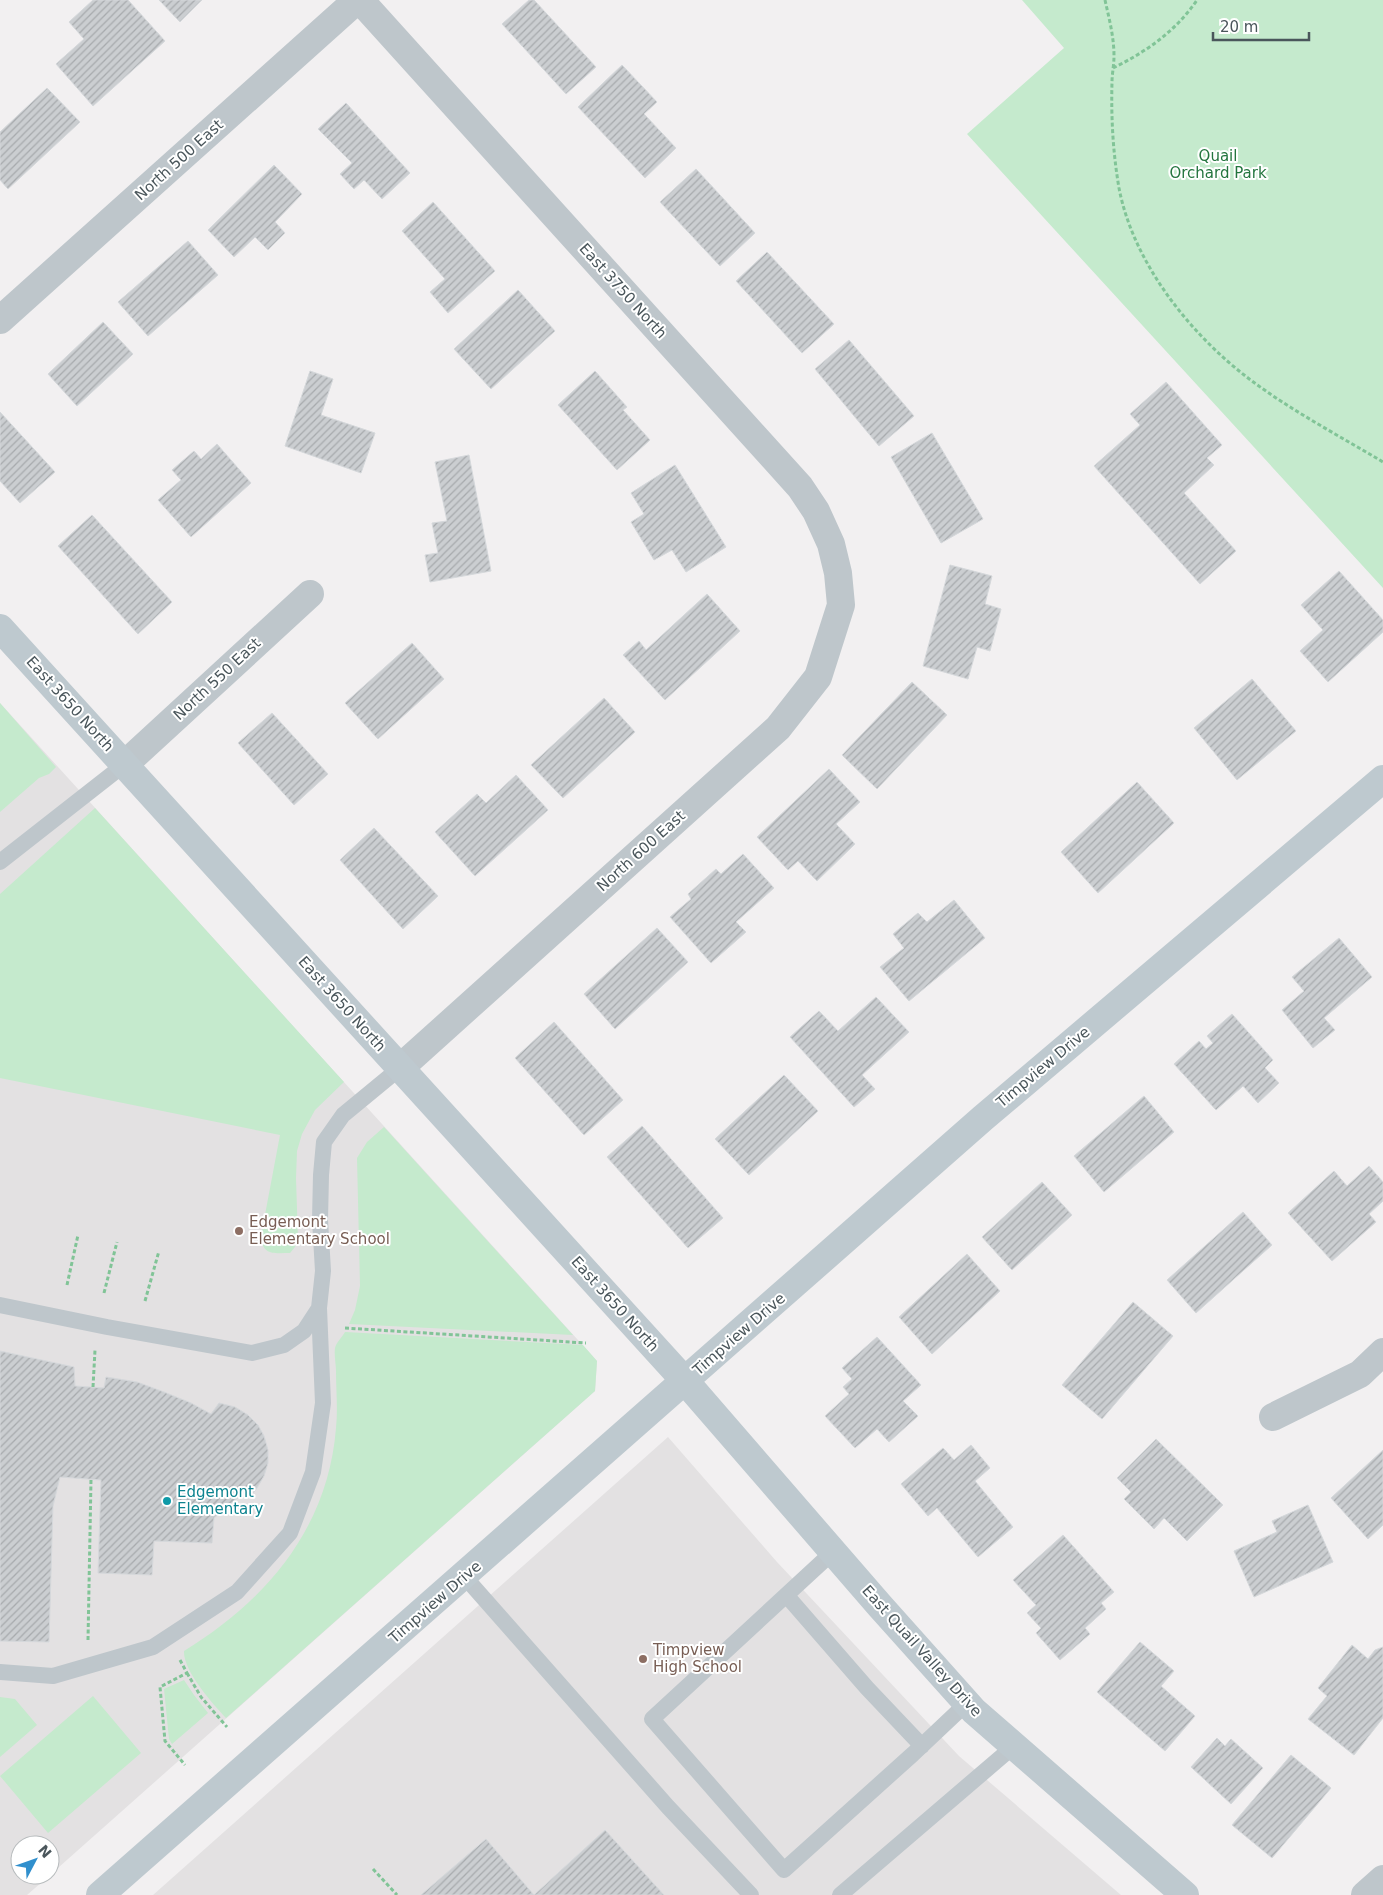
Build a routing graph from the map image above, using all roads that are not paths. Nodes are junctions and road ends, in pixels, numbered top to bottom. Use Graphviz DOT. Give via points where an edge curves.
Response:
graph roads {
  1 [pos="359,0"];
  2 [pos="0,320"];
  3 [pos="310,594"];
  4 [pos="841,605"];
  5 [pos="0,628"];
  6 [pos="125,764"];
  7 [pos="1383,779"];
  8 [pos="0,862"];
  9 [pos="400,1068"];
  10 [pos="0,1305"];
  11 [pos="319,1308"];
  12 [pos="1383,1352"];
  13 [pos="685,1381"];
  14 [pos="1273,1416"];
  15 [pos="834,1551"];
  16 [pos="464,1576"];
  17 [pos="787,1596"];
  18 [pos="0,1672"];
  19 [pos="967,1703"];
  20 [pos="922,1746"];
  21 [pos="1014,1746"];
  22 [pos="1383,1879"];
  23 [pos="100,1895"];
  24 [pos="751,1895"];
  25 [pos="840,1895"];
  26 [pos="1184,1895"];
  27 [pos="1365,1895"];
  1 -- 2 [label="street, North 500 East"];
  1 -- 4 [label="street, East 3750 North" via="800,487 816,511 831,544"];
  3 -- 6 [label="street, North 550 East"];
  4 -- 9 [label="street, North 600 East" via="818,677 778,728"];
  5 -- 6 [label="street, East 3650 North"];
  6 -- 8 [label="lane"];
  6 -- 9 [label="street, East 3650 North"];
  7 -- 13 [label="street, Timpview Drive" via="983,1118"];
  9 -- 11 [label="lane" via="343,1115 324,1142 320,1220 323,1271"];
  9 -- 13 [label="street, East 3650 North"];
  10 -- 11 [label="lane" via="252,1353 284,1345 304,1331"];
  11 -- 18 [label="lane" via="323,1403 313,1472 290,1533 237,1592 153,1647 53,1676"];
  12 -- 14 [label="street" via="1360,1374"];
  13 -- 15 [label="street, East Quail Valley Drive"];
  13 -- 16 [label="street, Timpview Drive"];
  15 -- 17 [label="lane"];
  15 -- 19 [label="street, East Quail Valley Drive"];
  16 -- 23 [label="street, Timpview Drive"];
  16 -- 24 [label="lane" via="668,1808"];
  17 -- 20 [label="lane" via="866,1688"];
  17 -- 20 [label="lane" via="652,1719 784,1870"];
  19 -- 20 [label="lane"];
  19 -- 21 [label="street, East Quail Valley Drive"];
  21 -- 25 [label="lane"];
  21 -- 26 [label="street, East Quail Valley Drive"];
  22 -- 27 [label="street"];
}
